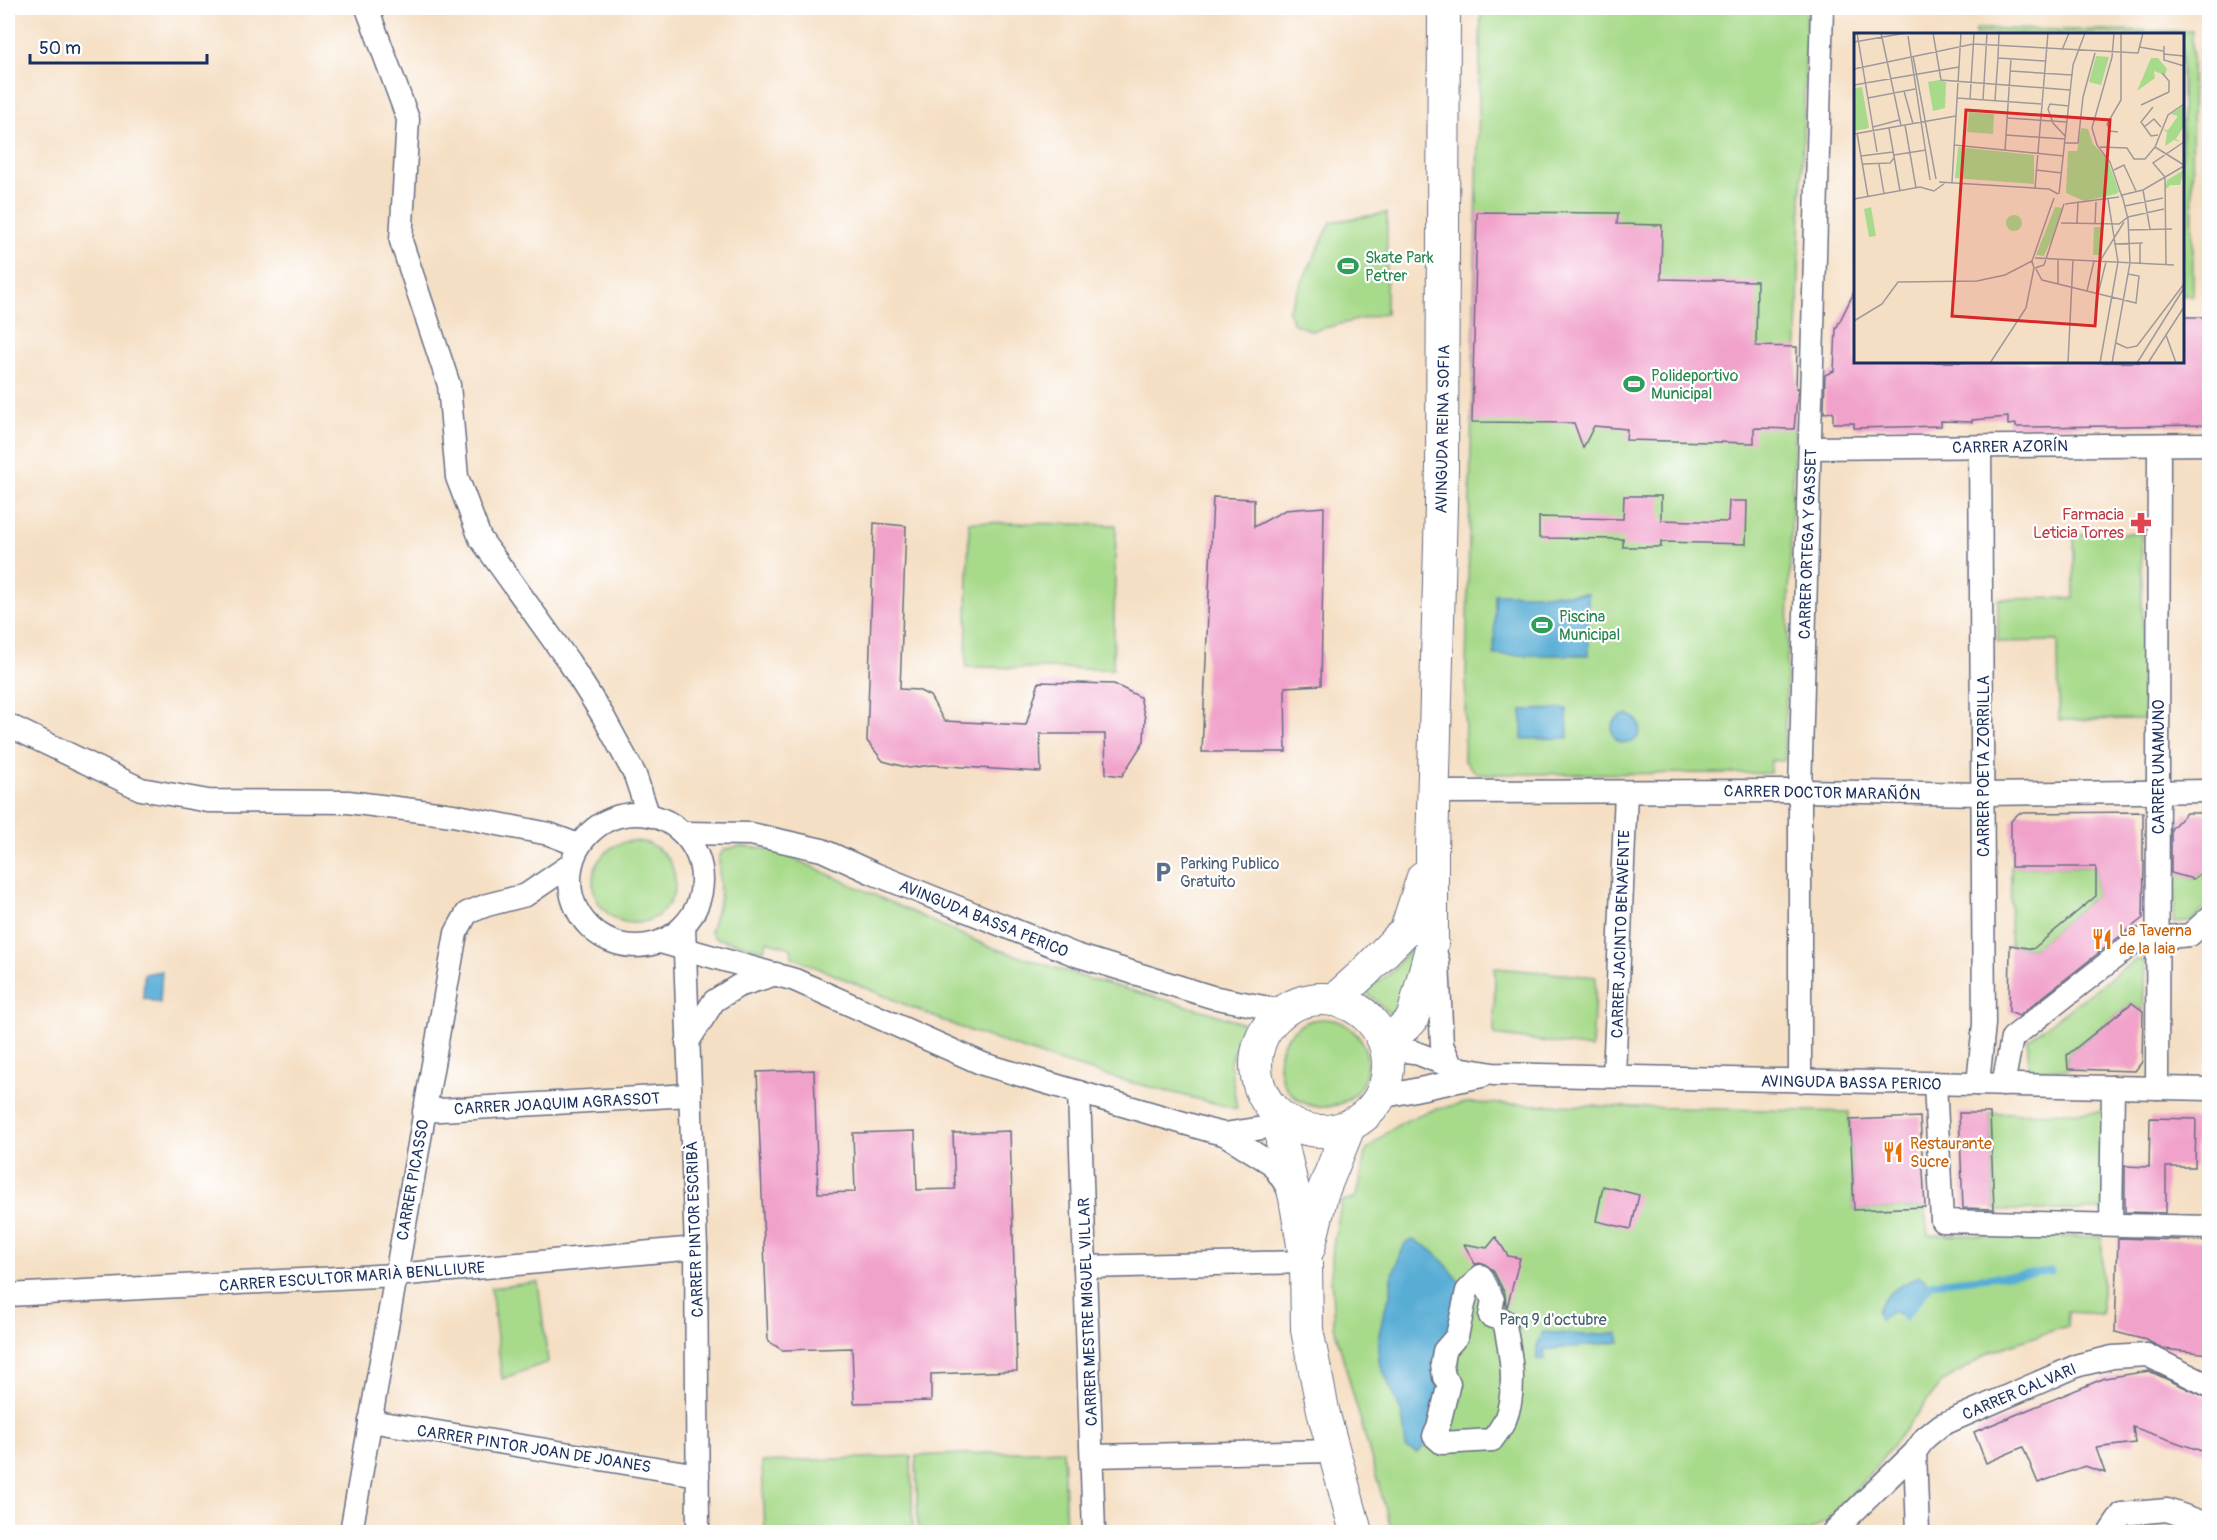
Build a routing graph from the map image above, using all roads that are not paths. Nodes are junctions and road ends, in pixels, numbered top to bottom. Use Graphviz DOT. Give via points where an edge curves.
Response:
graph roads {
  1 [pos="367,8"];
  2 [pos="1444,8"];
  3 [pos="1822,8"];
  4 [pos="2210,444"];
  5 [pos="2159,445"];
  6 [pos="1980,447"];
  7 [pos="1810,448"];
  8 [pos="8,725"];
  9 [pos="1800,791"];
  10 [pos="2158,791"];
  11 [pos="2210,791"];
  12 [pos="1434,792"];
  13 [pos="1626,792"];
  14 [pos="1983,794"];
  15 [pos="648,814"];
  16 [pos="684,833"];
  17 [pos="1431,850"];
  18 [pos="574,855"];
  19 [pos="2210,917"];
  20 [pos="684,926"];
  21 [pos="2158,937"];
  22 [pos="660,942"];
  23 [pos="1432,944"];
  24 [pos="685,949"];
  25 [pos="776,974"];
  26 [pos="1334,1000"];
  27 [pos="1284,1011"];
  28 [pos="1984,1024"];
  29 [pos="2012,1038"];
  30 [pos="687,1042"];
  31 [pos="1386,1046"];
  32 [pos="1452,1067"];
  33 [pos="1494,1074"];
  34 [pos="1614,1077"];
  35 [pos="1800,1082"];
  36 [pos="1935,1083"];
  37 [pos="1978,1084"];
  38 [pos="2003,1085"];
  39 [pos="2113,1087"];
  40 [pos="2157,1088"];
  41 [pos="2210,1089"];
  42 [pos="1079,1092"];
  43 [pos="689,1095"];
  44 [pos="1381,1097"];
  45 [pos="424,1111"];
  46 [pos="1281,1118"];
  47 [pos="1349,1126"];
  48 [pos="1224,1134"];
  49 [pos="1295,1198"];
  50 [pos="2111,1224"];
  51 [pos="2210,1227"];
  52 [pos="696,1248"];
  53 [pos="1306,1262"];
  54 [pos="1085,1267"];
  55 [pos="396,1275"];
  56 [pos="1480,1276"];
  57 [pos="8,1295"];
  58 [pos="2147,1356"];
  59 [pos="2210,1370"];
  60 [pos="2210,1386"];
  61 [pos="370,1421"];
  62 [pos="1333,1451"];
  63 [pos="1915,1452"];
  64 [pos="1092,1455"];
  65 [pos="698,1475"];
  66 [pos="2208,1527"];
  67 [pos="351,1533"];
  68 [pos="698,1533"];
  69 [pos="1094,1533"];
  70 [pos="1356,1533"];
  71 [pos="1833,1533"];
  72 [pos="1918,1533"];
  73 [pos="2110,1533"];
  1 -- 15 [label="street" via="408,118 401,241 449,385 458,477 480,538 603,716 635,775"];
  2 -- 12 [label="street, AVINGUDA REINA SOFIA" via="1443,460"];
  3 -- 7 [label="street, CARRER ORTEGA Y GASSET"];
  4 -- 5 [label="street, CARRER AZORÍN"];
  5 -- 6 [label="street, CARRER AZORÍN"];
  5 -- 10 [label="street, CARRER UNAMUNO"];
  6 -- 7 [label="street, CARRER AZORÍN"];
  6 -- 14 [label="street, CARRER POETA ZORRILLA"];
  7 -- 9 [label="street, CARRER ORTEGA Y GASSET"];
  8 -- 18 [label="street" via="141,789 208,801 348,802 453,815 549,834"];
  9 -- 13 [label="street, CARRER DOCTOR MARAÑÓN"];
  9 -- 14 [label="street, CARRER DOCTOR MARAÑÓN"];
  9 -- 35 [label="street, CARRER ORTEGA Y GASSET"];
  10 -- 11 [label="street, CARRER DOCTOR MARAÑÓN"];
  10 -- 14 [label="street, CARRER DOCTOR MARAÑÓN"];
  10 -- 21 [label="street, CARRER UNAMUNO"];
  12 -- 13 [label="street, CARRER DOCTOR MARAÑÓN"];
  12 -- 17 [label="street, AVINGUDA REINA SOFIA"];
  13 -- 34 [label="street, CARRER JACINTO BENAVENTE"];
  14 -- 28 [label="street, CARRER POETA ZORRILLA"];
  15 -- 16 [label="street" via="668,821"];
  15 -- 18 [label="street" via="621,814 597,825"];
  16 -- 20 [label="street" via="698,854 703,879 698,904"];
  16 -- 27 [label="street, AVINGUDA BASSA PERICO" via="752,834 822,850 1076,955 1212,997"];
  17 -- 23 [label="street, AVINGUDA REINA SOFIA"];
  17 -- 26 [label="street, AVINGUDA REINA SOFIA" via="1406,930"];
  18 -- 22 [label="street" via="570,889 577,912 592,931 613,943 636,947"];
  18 -- 45 [label="street, CARRER PICASSO" via="526,895 467,913 456,933"];
  19 -- 21 [label="street" via="2190,935"];
  20 -- 22 [label="street"];
  20 -- 24 [label="street, CARRER PINTOR ESCRIBÀ"];
  21 -- 29 [label="street" via="2137,940"];
  21 -- 40 [label="street, CARRER UNAMUNO"];
  22 -- 24 [label="street"];
  23 -- 31 [label="street, AVINGUDA REINA SOFIA" via="1412,1020"];
  23 -- 32 [label="street, AVINGUDA REINA SOFIA" via="1438,961 1442,1045"];
  24 -- 25 [label="street"];
  24 -- 30 [label="street, CARRER PINTOR ESCRIBÀ"];
  25 -- 30 [label="street" via="738,986 714,1001"];
  25 -- 42 [label="street" via="983,1064"];
  26 -- 27 [label="street" via="1308,1000"];
  26 -- 31 [label="street" via="1365,1015 1377,1027"];
  27 -- 46 [label="street" via="1264,1034 1256,1063 1258,1083 1266,1102"];
  28 -- 29 [label="street"];
  28 -- 37 [label="street, CARRER POETA ZORRILLA"];
  29 -- 38 [label="street"];
  30 -- 43 [label="street, CARRER PINTOR ESCRIBÀ"];
  31 -- 32 [label="street, AVINGUDA BASSA PERICO"];
  31 -- 44 [label="street" via="1388,1074"];
  32 -- 33 [label="street, AVINGUDA BASSA PERICO"];
  33 -- 34 [label="street, AVINGUDA BASSA PERICO"];
  33 -- 44 [label="street, AVINGUDA BASSA PERICO"];
  34 -- 35 [label="street, AVINGUDA BASSA PERICO"];
  35 -- 36 [label="street, AVINGUDA BASSA PERICO"];
  36 -- 37 [label="street, AVINGUDA BASSA PERICO"];
  36 -- 50 [label="street" via="1942,1221"];
  37 -- 38 [label="street, AVINGUDA BASSA PERICO"];
  38 -- 39 [label="street, AVINGUDA BASSA PERICO"];
  39 -- 40 [label="street, AVINGUDA BASSA PERICO"];
  39 -- 50 [label="street"];
  40 -- 41 [label="street, AVINGUDA BASSA PERICO"];
  42 -- 48 [label="street"];
  42 -- 54 [label="street, CARRER MESTRE MIGUEL VILLAR"];
  43 -- 45 [label="street, CARRER JOAQUIM AGRASSOT"];
  43 -- 52 [label="street, CARRER PINTOR ESCRIBÀ"];
  44 -- 47 [label="street" via="1367,1115"];
  45 -- 55 [label="street, CARRER PICASSO"];
  46 -- 47 [label="street" via="1308,1131 1328,1132"];
  46 -- 48 [label="street" via="1263,1128"];
  46 -- 49 [label="street" via="1282,1142"];
  47 -- 53 [label="street" via="1322,1194"];
  48 -- 49 [label="street" via="1272,1164"];
  49 -- 53 [label="street"];
  50 -- 51 [label="street"];
  52 -- 55 [label="street, CARRER ESCULTOR MARIÀ BENLLIURE"];
  52 -- 65 [label="street, CARRER PINTOR ESCRIBÀ"];
  53 -- 54 [label="street"];
  53 -- 62 [label="street" via="1307,1330"];
  54 -- 64 [label="street, CARRER MESTRE MIGUEL VILLAR"];
  55 -- 57 [label="street, CARRER ESCULTOR MARIÀ BENLLIURE"];
  55 -- 61 [label="street, CARRER PICASSO"];
  56 -- 56 [label="street" via="1467,1291 1457,1336 1444,1351 1444,1377 1449,1383 1434,1436 1442,1443 1492,1440 1505,1420 1510,1401 1512,1373 1504,1320 1490,1316 1493,1300"];
  58 -- 59 [label="street"];
  58 -- 60 [label="street, CARRER CALVARI"];
  58 -- 63 [label="street, CARRER CALVARI" via="2113,1357 2079,1365 1941,1425"];
  61 -- 65 [label="street, CARRER PINTOR JOAN DE JOANES"];
  61 -- 67 [label="street, CARRER PICASSO"];
  62 -- 64 [label="street"];
  62 -- 70 [label="street"];
  63 -- 71 [label="street, CARRER CALVARI"];
  63 -- 72 [label="street"];
  64 -- 69 [label="street, CARRER MESTRE MIGUEL VILLAR"];
  65 -- 68 [label="street, CARRER PINTOR ESCRIBÀ"];
  66 -- 73 [label="street" via="2167,1510 2122,1514"];
}
